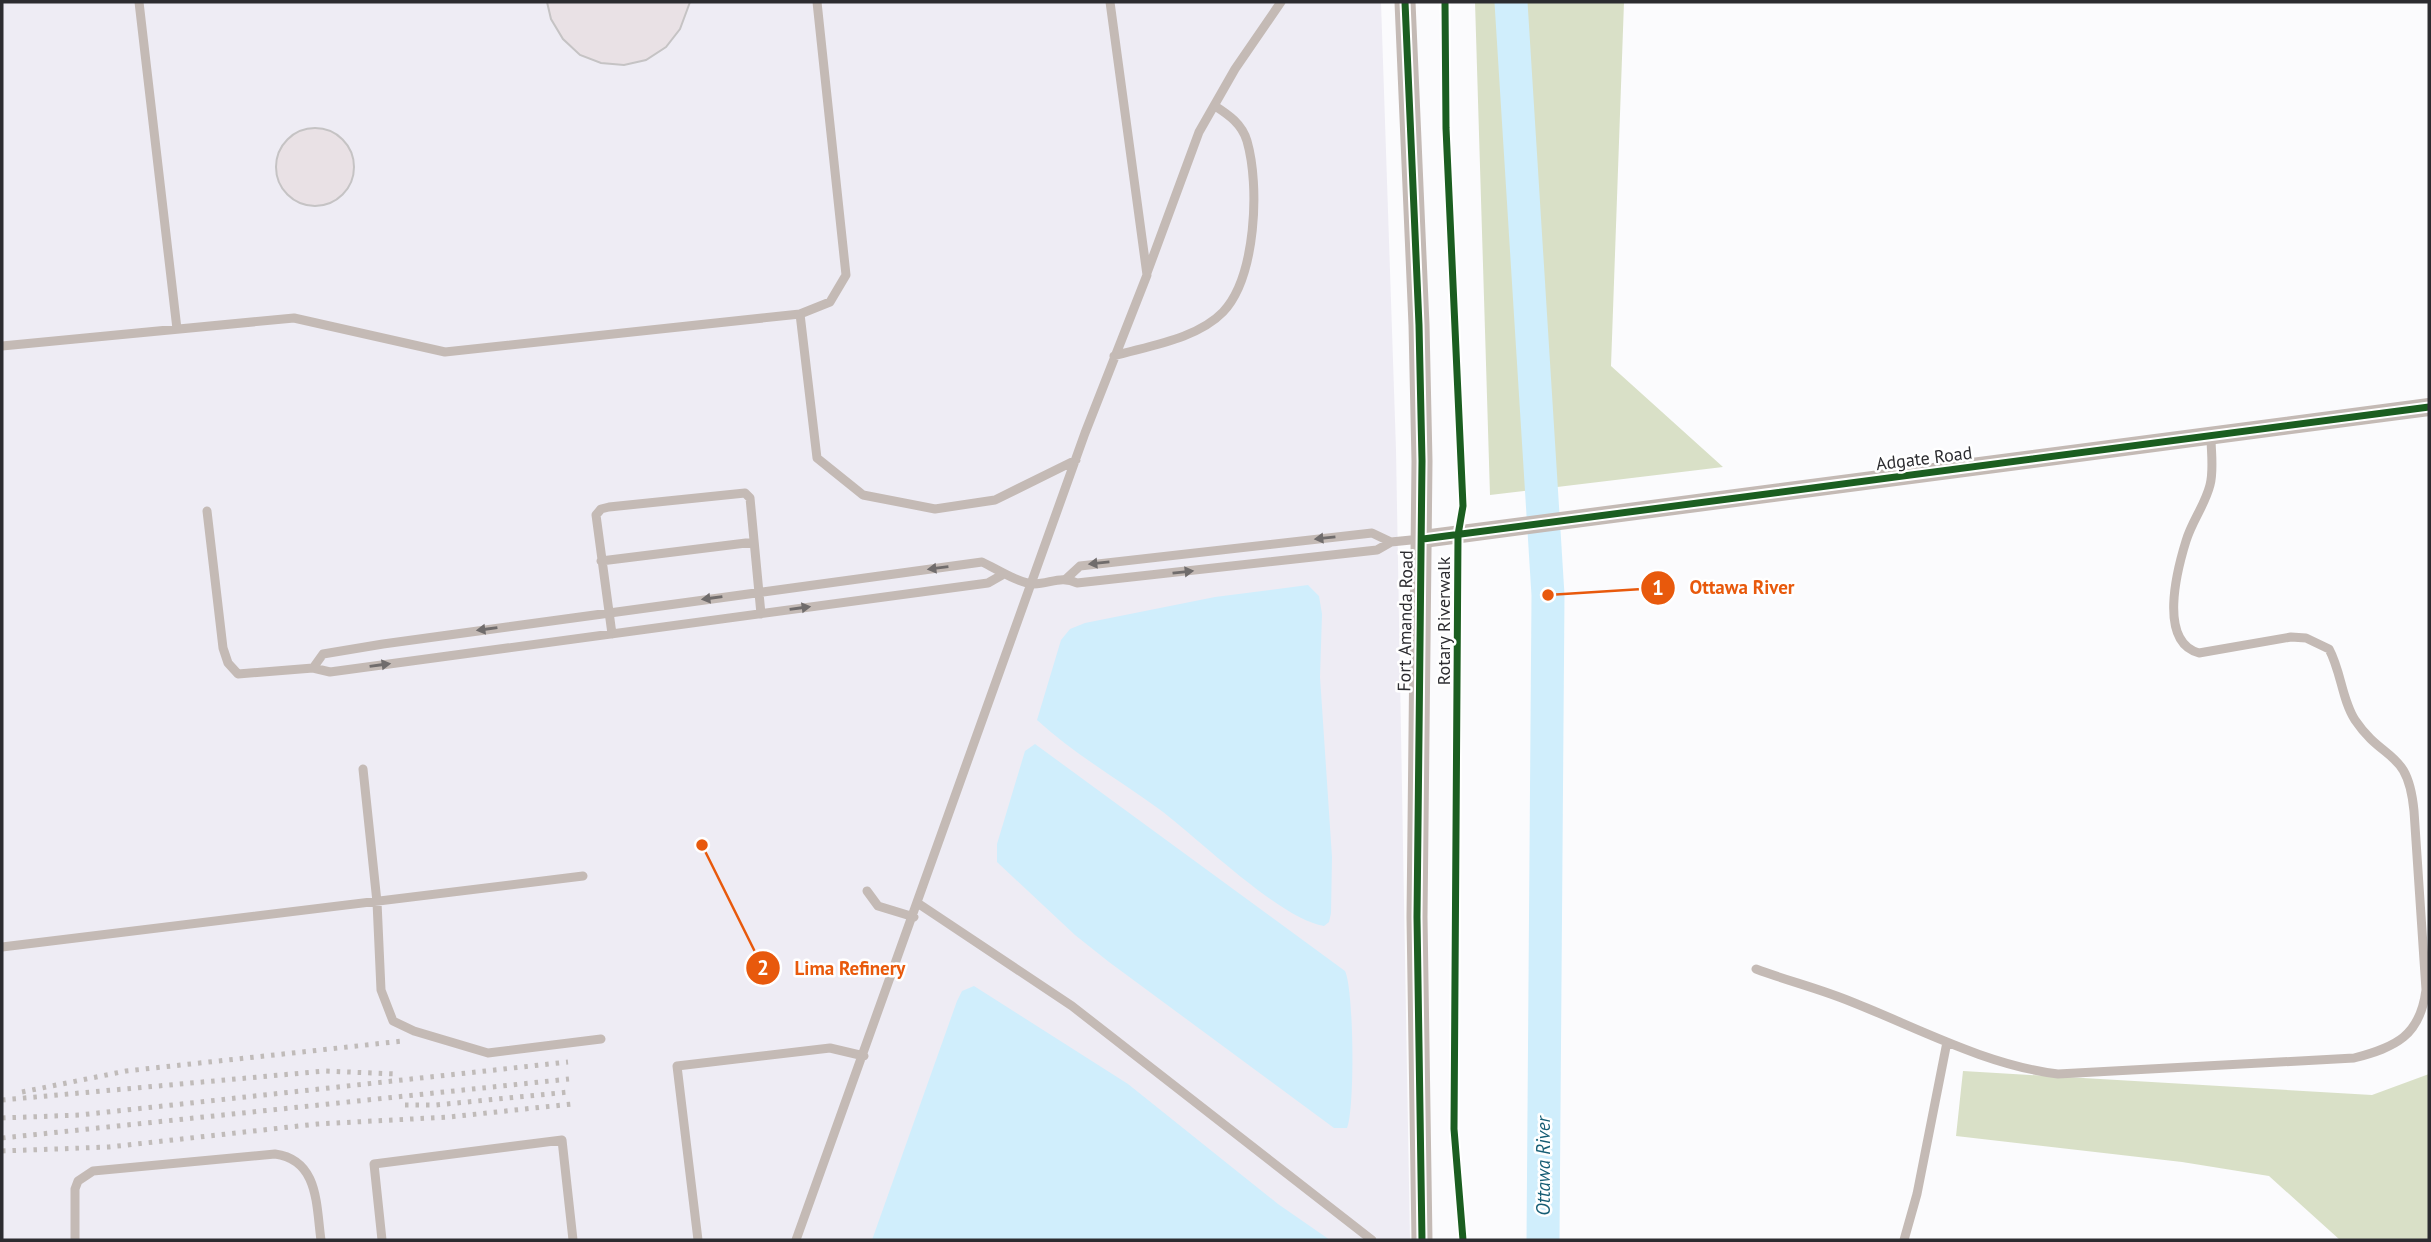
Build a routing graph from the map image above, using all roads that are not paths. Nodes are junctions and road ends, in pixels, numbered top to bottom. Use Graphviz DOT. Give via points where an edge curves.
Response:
graph roads {
  1 [pos="139,2"];
  2 [pos="817,2"];
  3 [pos="1110,2"];
  4 [pos="1281,2"];
  5 [pos="1405,2"];
  6 [pos="1215,106"];
  7 [pos="1147,275"];
  8 [pos="800,314"];
  9 [pos="177,329"];
  10 [pos="2,346"];
  11 [pos="1114,356"];
  12 [pos="2429,407"];
  13 [pos="2211,436"];
  14 [pos="1076,460"];
  15 [pos="207,511"];
  16 [pos="1423,539"];
  17 [pos="754,542"];
  18 [pos="1391,542"];
  19 [pos="601,561"];
  20 [pos="1002,575"];
  21 [pos="1067,578"];
  22 [pos="1032,584"];
  23 [pos="759,591"];
  24 [pos="607,612"];
  25 [pos="761,614"];
  26 [pos="612,634"];
  27 [pos="313,668"];
  28 [pos="363,769"];
  29 [pos="583,876"];
  30 [pos="867,891"];
  31 [pos="377,902"];
  32 [pos="919,904"];
  33 [pos="914,917"];
  34 [pos="2,947"];
  35 [pos="1756,969"];
  36 [pos="601,1039"];
  37 [pos="1947,1042"];
  38 [pos="864,1056"];
  39 [pos="75,1240"];
  40 [pos="321,1240"];
  41 [pos="382,1240"];
  42 [pos="573,1240"];
  43 [pos="698,1240"];
  44 [pos="796,1240"];
  45 [pos="1372,1240"];
  46 [pos="1422,1240"];
  47 [pos="1904,1240"];
  1 -- 9 [label="lane"];
  2 -- 8 [label="lane" via="846,275 830,302"];
  3 -- 7 [label="lane"];
  4 -- 6 [label="lane"];
  5 -- 16 [label="street, Fort Amanda Road"];
  6 -- 7 [label="lane" via="1199,132"];
  6 -- 11 [label="lane" via="1233,117 1246,140 1253,194 1249,253 1241,285 1223,313 1205,324"];
  7 -- 11 [label="lane"];
  8 -- 9 [label="lane" via="444,352 294,318"];
  8 -- 14 [label="lane" via="817,458 863,495 935,509 996,500"];
  9 -- 10 [label="lane"];
  11 -- 14 [label="lane"];
  12 -- 13 [label="street, Adgate Road"];
  13 -- 16 [label="street, Adgate Road"];
  13 -- 37 [label="lane" via="2212,477 2182,556 2175,625 2182,642 2199,653 2291,637 2306,638 2329,649 2354,718 2396,759 2411,784 2426,990 2423,1011 2407,1036 2394,1044 2354,1058 2325,1061 2058,1074 2006,1064"];
  14 -- 22 [label="lane"];
  15 -- 27 [label="lane" via="228,663 237,674"];
  16 -- 18 [label="lane"];
  16 -- 46 [label="street, Fort Amanda Road" via="1417,917"];
  17 -- 19 [label="lane"];
  17 -- 19 [label="lane" via="746,493 609,507 596,515"];
  17 -- 23 [label="lane"];
  21 -- 18 [label="lane, one-way" via="1077,583 1377,550"];
  18 -- 21 [label="lane, one-way" via="1372,533 1080,566"];
  19 -- 24 [label="lane"];
  20 -- 22 [label="lane"];
  20 -- 23 [label="lane, one-way" via="982,562"];
  25 -- 20 [label="lane, one-way" via="988,583"];
  21 -- 22 [label="lane"];
  22 -- 32 [label="lane"];
  23 -- 24 [label="lane, one-way"];
  23 -- 25 [label="lane"];
  24 -- 26 [label="lane"];
  24 -- 27 [label="lane, one-way" via="323,654"];
  25 -- 26 [label="lane"];
  27 -- 26 [label="lane, one-way" via="330,672"];
  28 -- 31 [label="lane"];
  29 -- 31 [label="lane"];
  30 -- 33 [label="lane" via="878,906"];
  31 -- 34 [label="lane"];
  31 -- 36 [label="lane" via="381,990 393,1021 488,1053"];
  32 -- 33 [label="lane"];
  32 -- 45 [label="lane" via="1072,1006"];
  33 -- 38 [label="lane"];
  35 -- 37 [label="lane" via="1849,1000"];
  37 -- 47 [label="lane"];
  38 -- 43 [label="lane" via="830,1048 677,1066"];
  38 -- 44 [label="lane"];
  39 -- 40 [label="lane" via="75,1189 78,1181 93,1171 275,1154 301,1164 311,1179"];
  41 -- 42 [label="lane" via="374,1164 562,1140"];
}
